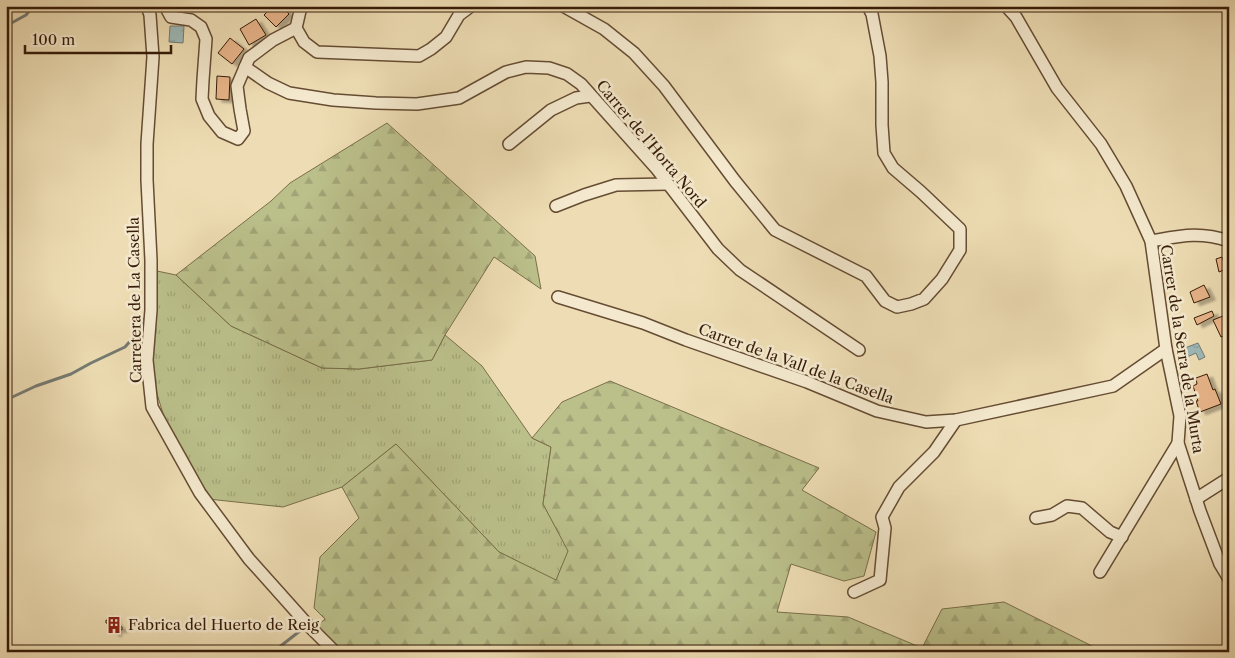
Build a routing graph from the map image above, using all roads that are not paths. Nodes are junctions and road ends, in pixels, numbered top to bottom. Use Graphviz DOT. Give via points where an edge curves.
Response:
graph roads {
  1 [pos="147,6"];
  2 [pos="165,6"];
  3 [pos="303,6"];
  4 [pos="471,6"];
  5 [pos="563,6"];
  6 [pos="868,6"];
  7 [pos="1006,6"];
  8 [pos="296,28"];
  9 [pos="245,68"];
  10 [pos="590,96"];
  11 [pos="509,144"];
  12 [pos="668,184"];
  13 [pos="556,206"];
  14 [pos="1151,241"];
  15 [pos="1229,241"];
  16 [pos="558,298"];
  17 [pos="1166,349"];
  18 [pos="858,350"];
  19 [pos="956,420"];
  20 [pos="1178,443"];
  21 [pos="1229,478"];
  22 [pos="1196,499"];
  23 [pos="1036,518"];
  24 [pos="1122,537"];
  25 [pos="1100,572"];
  26 [pos="1228,577"];
  27 [pos="854,592"];
  28 [pos="335,652"];
  1 -- 28 [label="street, Carretera de La Casella" via="153,57 147,144 151,260 147,360 152,406 200,493 249,560"];
  2 -- 9 [label="street" via="171,17 191,20 201,28 206,39 202,99 209,116 222,132 238,139 244,131 237,86"];
  3 -- 8 [label="street"];
  4 -- 8 [label="street" via="459,15 446,36 419,56 317,52 304,42"];
  5 -- 6 [label="street" via="604,29 634,53 664,86 775,230 866,276 885,301 896,306 924,299 942,279 960,250 960,229 893,168 884,153 880,56"];
  7 -- 14 [label="street, Carrer de la Serra de la Murta" via="1016,17 1057,88 1101,144 1126,186"];
  8 -- 9 [label="street" via="249,58"];
  9 -- 10 [label="street, Carrer de l'Horta Nord" via="289,93 333,100 417,104 459,98 506,72 526,67 549,68 567,74"];
  10 -- 11 [label="street" via="576,98 551,110"];
  10 -- 12 [label="street, Carrer de l'Horta Nord"];
  12 -- 13 [label="street" via="616,185"];
  12 -- 18 [label="street, Carrer de l'Horta Nord" via="718,249 740,270"];
  14 -- 15 [label="street" via="1192,234"];
  14 -- 17 [label="street, Carrer de la Serra de la Murta"];
  16 -- 19 [label="street, Carrer de la Vall de la Casella" via="643,323 807,382 877,411 926,422"];
  17 -- 19 [label="street, Carrer de la Vall de la Casella" via="1113,386"];
  17 -- 20 [label="street, Carrer de la Serra de la Murta" via="1180,416"];
  19 -- 27 [label="street" via="934,452 899,487 882,517 885,528 880,580"];
  20 -- 22 [label="street, Carrer de la Serra de la Murta"];
  20 -- 24 [label="street"];
  21 -- 22 [label="street"];
  22 -- 26 [label="street, Carrer de la Serra de la Murta"];
  23 -- 24 [label="street" via="1052,515 1067,506 1082,508 1110,532"];
  24 -- 25 [label="street"];
}
